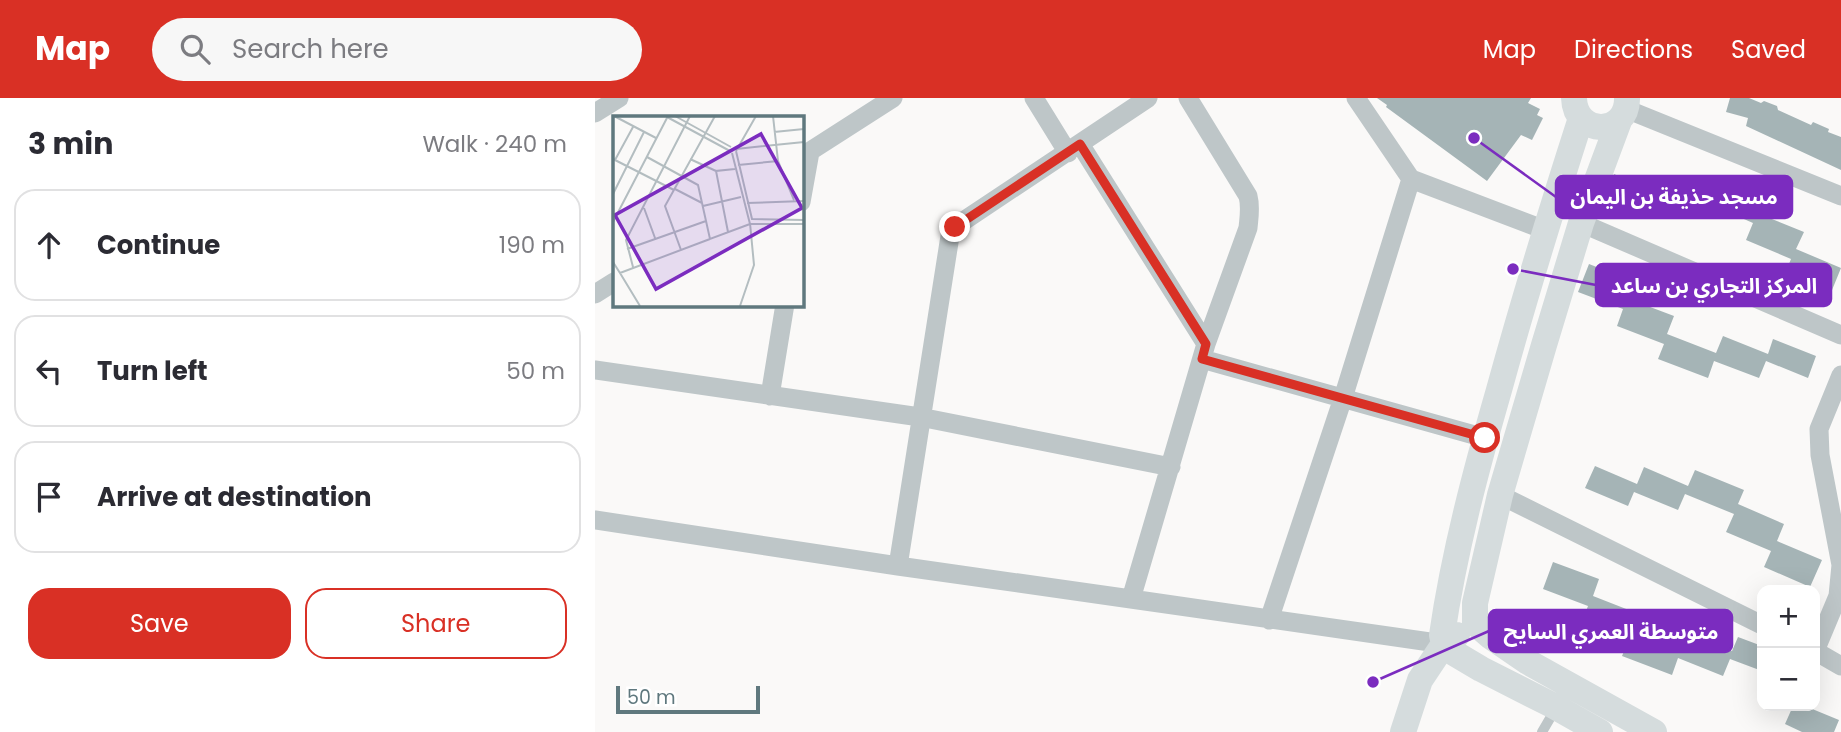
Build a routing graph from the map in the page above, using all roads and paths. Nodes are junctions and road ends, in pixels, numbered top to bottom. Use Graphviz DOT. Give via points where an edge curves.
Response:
graph roads {
  1 [pos="619,98"];
  2 [pos="893,98"];
  3 [pos="1034,98"];
  4 [pos="1148,98"];
  5 [pos="1188,98"];
  6 [pos="1356,98"];
  7 [pos="1576,103"];
  8 [pos="1624,109"];
  9 [pos="595,113"];
  10 [pos="1074,149"];
  11 [pos="806,155"];
  12 [pos="1411,179"];
  13 [pos="803,183"];
  14 [pos="1841,196"];
  15 [pos="1581,223"];
  16 [pos="1545,230"];
  17 [pos="613,283"];
  18 [pos="595,294"];
  19 [pos="785,306"];
  20 [pos="1841,335"];
  21 [pos="1204,351"];
  22 [pos="595,370"];
  23 [pos="1841,375"];
  24 [pos="770,396"];
  25 [pos="1343,398"];
  26 [pos="920,417"];
  27 [pos="1485,438"];
  28 [pos="1171,467"];
  29 [pos="1500,495"];
  30 [pos="595,520"];
  31 [pos="898,566"];
  32 [pos="1131,599"];
  33 [pos="1269,620"];
  34 [pos="1475,623"];
  35 [pos="1757,623"];
  36 [pos="1444,644"];
  37 [pos="1816,648"];
  38 [pos="1820,654"];
  39 [pos="1841,666"];
  40 [pos="1556,707"];
  41 [pos="1403,732"];
  42 [pos="1542,732"];
  43 [pos="1600,732"];
  44 [pos="1654,732"];
  1 -- 9 [label="street"];
  2 -- 11 [label="street"];
  3 -- 10 [label="street"];
  4 -- 10 [label="street"];
  5 -- 21 [label="street" via="1239,179 1250,205 1248,228"];
  6 -- 12 [label="street"];
  7 -- 8 [label="street" via="1587,124 1603,127"];
  7 -- 16 [label="street"];
  8 -- 14 [label="street"];
  8 -- 15 [label="street"];
  10 -- 21 [label="street"];
  10 -- 26 [label="street" via="955,227 947,247"];
  11 -- 13 [label="street"];
  12 -- 16 [label="street"];
  12 -- 25 [label="street"];
  15 -- 20 [label="street"];
  15 -- 29 [label="street"];
  16 -- 27 [label="street"];
  17 -- 18 [label="street"];
  19 -- 24 [label="street"];
  21 -- 25 [label="street"];
  21 -- 28 [label="street"];
  22 -- 24 [label="street"];
  23 -- 37 [label="street" via="1819,429 1841,565 1838,596"];
  24 -- 26 [label="street"];
  25 -- 27 [label="street"];
  25 -- 33 [label="street"];
  26 -- 28 [label="street"];
  26 -- 31 [label="street"];
  27 -- 36 [label="street" via="1445,611"];
  28 -- 32 [label="street"];
  29 -- 34 [label="street" via="1475,603"];
  29 -- 35 [label="street"];
  30 -- 31 [label="street"];
  31 -- 32 [label="street"];
  32 -- 33 [label="street"];
  33 -- 36 [label="street"];
  34 -- 36 [label="street"];
  34 -- 44 [label="street" via="1528,662"];
  36 -- 40 [label="street" via="1481,669"];
  36 -- 41 [label="street" via="1420,680"];
  38 -- 39 [label="street"];
  40 -- 42 [label="lane"];
  40 -- 43 [label="street"];
}
